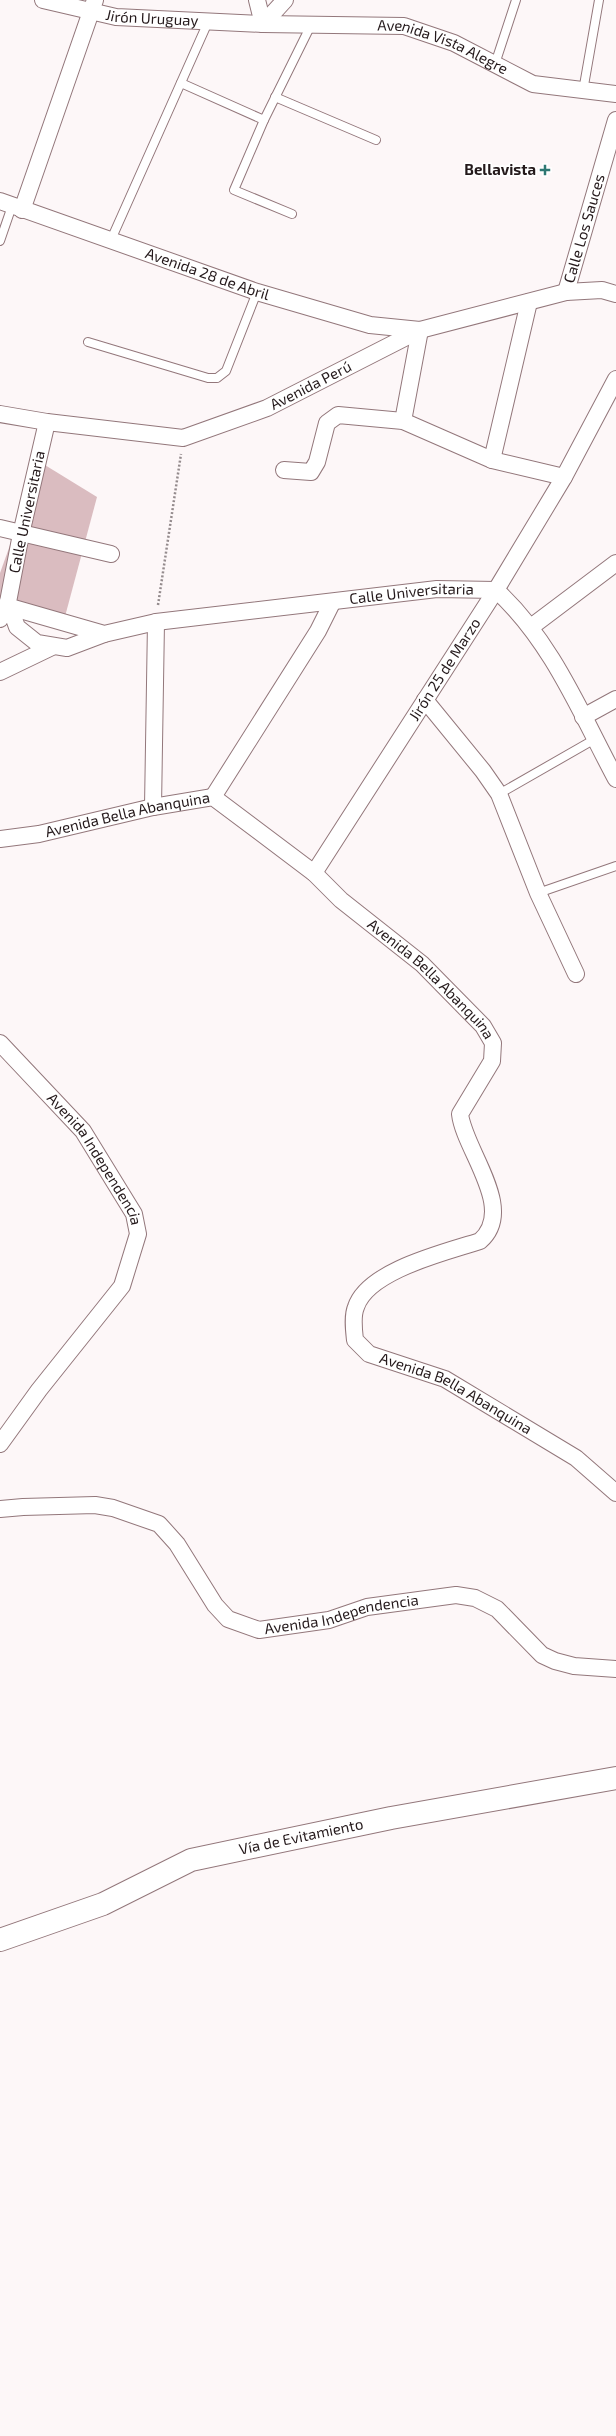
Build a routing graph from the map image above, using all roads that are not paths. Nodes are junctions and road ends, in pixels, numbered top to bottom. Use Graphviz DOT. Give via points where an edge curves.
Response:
graph roads {
  1 [pos="43,0"];
  2 [pos="257,0"];
  3 [pos="284,0"];
  4 [pos="516,0"];
  5 [pos="599,0"];
  6 [pos="92,6"];
  7 [pos="208,22"];
  8 [pos="263,24"];
  9 [pos="311,25"];
  10 [pos="495,64"];
  11 [pos="181,83"];
  12 [pos="583,91"];
  13 [pos="616,94"];
  14 [pos="275,97"];
  15 [pos="264,120"];
  16 [pos="616,120"];
  17 [pos="376,140"];
  18 [pos="11,206"];
  19 [pos="292,214"];
  20 [pos="0,241"];
  21 [pos="110,242"];
  22 [pos="257,292"];
  23 [pos="566,292"];
  24 [pos="616,294"];
  25 [pos="529,302"];
  26 [pos="420,330"];
  27 [pos="88,342"];
  28 [pos="616,379"];
  29 [pos="0,414"];
  30 [pos="403,421"];
  31 [pos="47,422"];
  32 [pos="492,460"];
  33 [pos="284,470"];
  34 [pos="564,477"];
  35 [pos="0,528"];
  36 [pos="21,534"];
  37 [pos="111,554"];
  38 [pos="616,563"];
  39 [pos="496,590"];
  40 [pos="8,602"];
  41 [pos="332,603"];
  42 [pos="0,619"];
  43 [pos="156,622"];
  44 [pos="531,627"];
  45 [pos="104,634"];
  46 [pos="52,647"];
  47 [pos="0,672"];
  48 [pos="425,700"];
  49 [pos="616,700"];
  50 [pos="584,717"];
  51 [pos="595,739"];
  52 [pos="616,779"];
  53 [pos="499,794"];
  54 [pos="213,798"];
  55 [pos="153,807"];
  56 [pos="0,839"];
  57 [pos="616,866"];
  58 [pos="314,873"];
  59 [pos="538,893"];
  60 [pos="576,974"];
  61 [pos="0,1043"];
  62 [pos="0,1444"];
  63 [pos="616,1492"];
  64 [pos="0,1509"];
  65 [pos="616,1669"];
  66 [pos="616,1778"];
  67 [pos="0,1940"];
  1 -- 6 [label="street, Jirón Uruguay"];
  2 -- 8 [label="street"];
  3 -- 8 [label="street"];
  4 -- 10 [label="lane"];
  5 -- 12 [label="lane"];
  6 -- 7 [label="street, Jirón Uruguay" via="116,17"];
  6 -- 18 [label="street"];
  7 -- 8 [label="street, Jirón Uruguay"];
  7 -- 11 [label="lane"];
  8 -- 9 [label="street, Avenida Vista Alegre"];
  9 -- 10 [label="street, Avenida Vista Alegre" via="404,26 454,43"];
  9 -- 14 [label="lane"];
  10 -- 12 [label="street, Avenida Vista Alegre" via="533,84"];
  11 -- 15 [label="lane"];
  11 -- 21 [label="lane"];
  12 -- 13 [label="street, Avenida Vista Alegre"];
  14 -- 15 [label="lane"];
  14 -- 17 [label="lane"];
  15 -- 19 [label="lane" via="234,190"];
  16 -- 23 [label="street, Calle Los Sauces"];
  18 -- 20 [label="lane"];
  18 -- 21 [label="street, Avenida 28 de Abril"];
  21 -- 22 [label="street, Avenida 28 de Abril"];
  22 -- 26 [label="street, Avenida 28 de Abril" via="370,325"];
  22 -- 27 [label="lane" via="226,371 217,378 208,378"];
  23 -- 24 [label="street, Avenida Perú" via="602,290"];
  23 -- 25 [label="street, Avenida Perú"];
  25 -- 26 [label="street, Avenida Perú"];
  25 -- 32 [label="street"];
  26 -- 30 [label="street"];
  26 -- 31 [label="street, Avenida Perú" via="267,408 183,438"];
  28 -- 34 [label="street, Jirón 25 de Marzo"];
  29 -- 31 [label="street, Avenida Perú"];
  30 -- 32 [label="street"];
  30 -- 33 [label="street" via="338,415 327,423 317,462 311,472"];
  31 -- 36 [label="street, Calle Universitaria"];
  32 -- 34 [label="street"];
  34 -- 39 [label="street, Jirón 25 de Marzo"];
  35 -- 36 [label="street"];
  36 -- 37 [label="street"];
  36 -- 40 [label="street, Calle Universitaria"];
  38 -- 44 [label="street"];
  39 -- 41 [label="street, Calle Universitaria" via="437,590"];
  39 -- 44 [label="street"];
  39 -- 48 [label="street, Jirón 25 de Marzo"];
  40 -- 42 [label="street, Calle Universitaria"];
  40 -- 45 [label="street, Calle Universitaria" via="16,610"];
  40 -- 46 [label="street, Calle Universitaria" via="17,627 37,643"];
  41 -- 43 [label="street, Calle Universitaria"];
  41 -- 54 [label="street" via="318,631"];
  43 -- 45 [label="street, Calle Universitaria"];
  43 -- 55 [label="street"];
  44 -- 50 [label="street"];
  45 -- 46 [label="street, Calle Universitaria" via="67,648"];
  46 -- 47 [label="street, Calle Universitaria"];
  48 -- 53 [label="street"];
  48 -- 58 [label="street, Jirón 25 de Marzo"];
  49 -- 50 [label="street"];
  50 -- 51 [label="street"];
  51 -- 52 [label="street"];
  51 -- 53 [label="lane"];
  53 -- 59 [label="street"];
  54 -- 55 [label="street, Avenida Bella Abanquina"];
  54 -- 58 [label="street, Avenida Bella Abanquina"];
  55 -- 56 [label="street, Avenida Bella Abanquina" via="39,834"];
  57 -- 59 [label="lane"];
  58 -- 63 [label="street, Avenida Bella Abanquina" via="341,900 422,964 483,1026 493,1043 492,1061 460,1114 461,1124 481,1167 494,1209 492,1226 487,1236 480,1241 415,1263 384,1278 367,1290 356,1307 355,1340 369,1354 445,1379 576,1458"];
  59 -- 60 [label="street"];
  61 -- 62 [label="street, Avenida Independencia" via="83,1131 134,1214 138,1234 122,1286 39,1390"];
  64 -- 65 [label="street, Avenida Independencia" via="95,1505 113,1508 159,1524 177,1544 215,1604 228,1619 259,1630 329,1620 367,1607 456,1595 475,1598 497,1609 542,1655 574,1666"];
  66 -- 67 [label="main road, Vía de Evitamiento" via="391,1818 190,1860 103,1904"];
}
